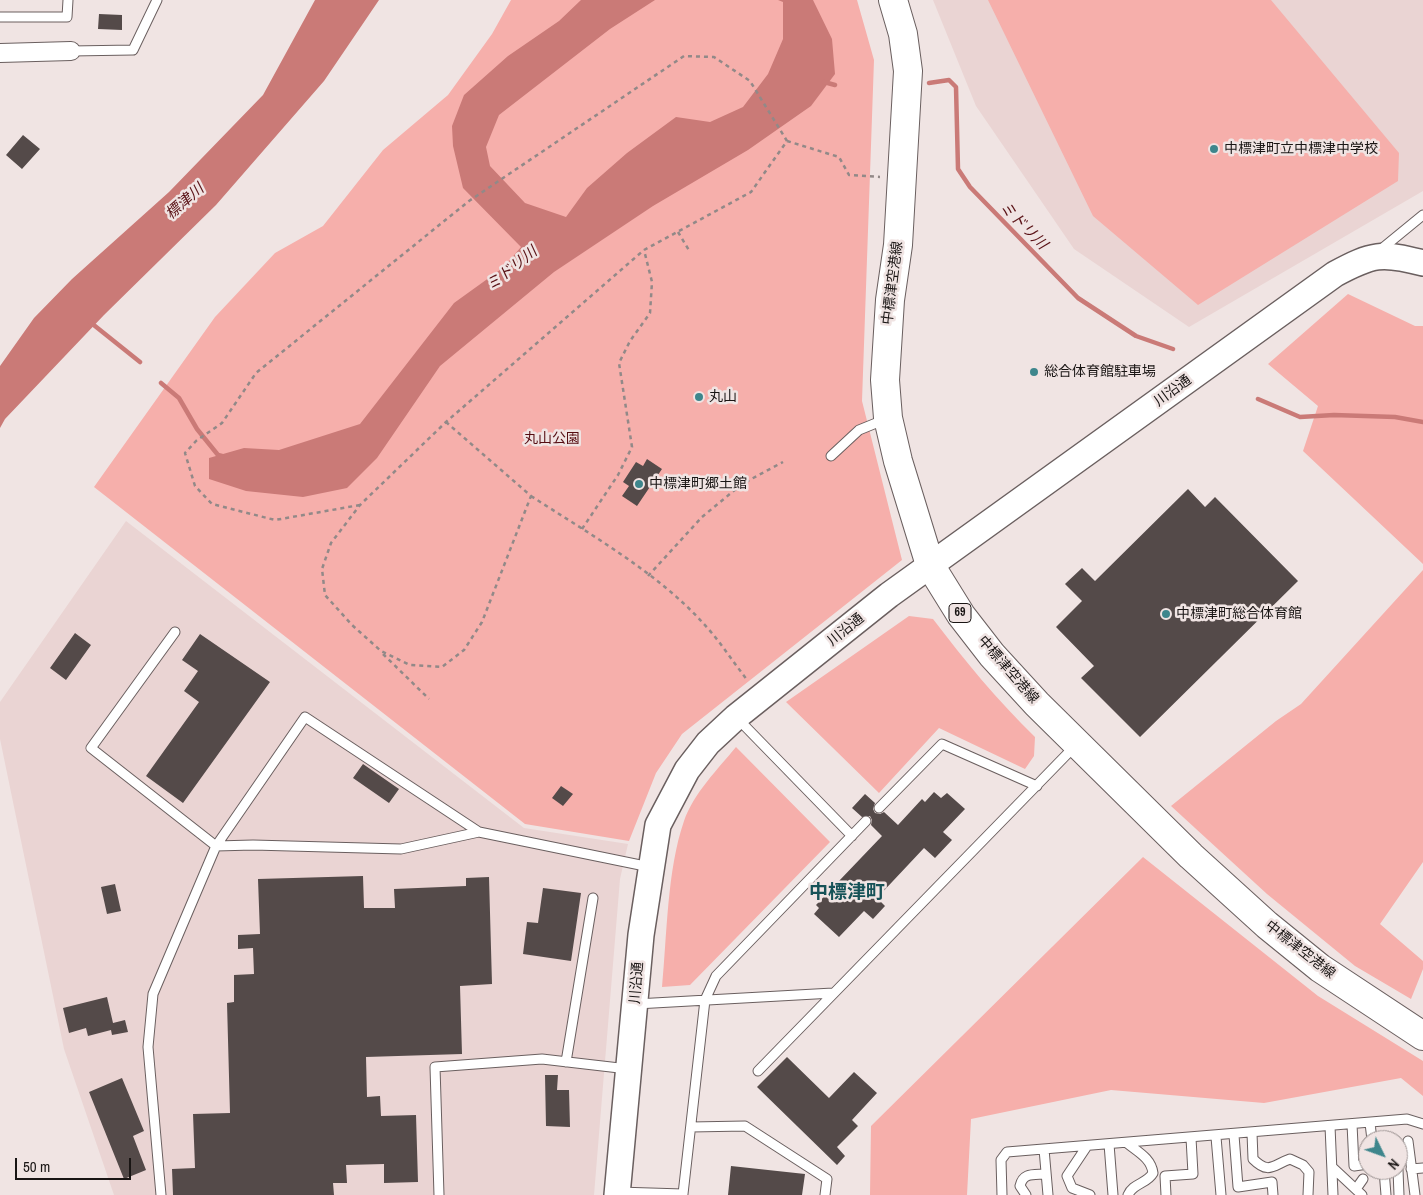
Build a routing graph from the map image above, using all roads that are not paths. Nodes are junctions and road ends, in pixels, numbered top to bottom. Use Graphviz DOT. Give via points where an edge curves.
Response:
graph roads {
  1 [pos="68,0"];
  2 [pos="157,0"];
  3 [pos="893,0"];
  4 [pos="0,17"];
  5 [pos="71,52"];
  6 [pos="0,53"];
  7 [pos="1423,214"];
  8 [pos="1374,256"];
  9 [pos="1423,263"];
  10 [pos="888,418"];
  11 [pos="831,456"];
  12 [pos="930,565"];
  13 [pos="175,632"];
  14 [pos="736,717"];
  15 [pos="1077,744"];
  16 [pos="1037,786"];
  17 [pos="879,808"];
  18 [pos="866,821"];
  19 [pos="479,832"];
  20 [pos="852,836"];
  21 [pos="216,846"];
  22 [pos="650,867"];
  23 [pos="593,898"];
  24 [pos="833,994"];
  25 [pos="705,1000"];
  26 [pos="635,1004"];
  27 [pos="1423,1036"];
  28 [pos="566,1062"];
  29 [pos="630,1070"];
  30 [pos="758,1071"];
  31 [pos="1370,1123"];
  32 [pos="1352,1124"];
  33 [pos="1423,1124"];
  34 [pos="1330,1126"];
  35 [pos="690,1127"];
  36 [pos="1371,1130"];
  37 [pos="1252,1133"];
  38 [pos="1234,1135"];
  39 [pos="1216,1137"];
  40 [pos="1190,1138"];
  41 [pos="1408,1141"];
  42 [pos="1127,1143"];
  43 [pos="1109,1144"];
  44 [pos="1087,1146"];
  45 [pos="1044,1149"];
  46 [pos="1358,1165"];
  47 [pos="1332,1167"];
  48 [pos="1423,1168"];
  49 [pos="1412,1169"];
  50 [pos="1046,1174"];
  51 [pos="1363,1180"];
  52 [pos="1385,1180"];
  53 [pos="1398,1180"];
  54 [pos="1359,1192"];
  55 [pos="617,1194"];
  56 [pos="683,1194"];
  57 [pos="161,1195"];
  58 [pos="439,1195"];
  59 [pos="825,1195"];
  60 [pos="1002,1195"];
  61 [pos="1026,1195"];
  62 [pos="1048,1195"];
  63 [pos="1090,1195"];
  64 [pos="1112,1195"];
  65 [pos="1128,1195"];
  66 [pos="1166,1195"];
  67 [pos="1221,1195"];
  68 [pos="1273,1195"];
  69 [pos="1308,1195"];
  70 [pos="1333,1195"];
  71 [pos="1386,1195"];
  72 [pos="1399,1195"];
  73 [pos="1415,1195"];
  1 -- 4 [label="lane" via="67,17"];
  2 -- 5 [label="lane" via="133,50"];
  3 -- 10 [label="main road, 中標津空港線 / 69" via="903,34 908,71 898,245 890,300 885,380"];
  5 -- 6 [label="street"];
  7 -- 8 [label="lane"];
  8 -- 9 [label="street" via="1398,256"];
  8 -- 12 [label="street, 川沿通" via="1335,274"];
  10 -- 11 [label="lane" via="859,430"];
  10 -- 12 [label="main road, 中標津空港線 / 69"];
  12 -- 14 [label="street, 川沿通"];
  12 -- 15 [label="main road, 中標津空港線 / 69" via="961,615 992,655"];
  13 -- 21 [label="lane" via="91,748"];
  14 -- 20 [label="lane"];
  14 -- 22 [label="street, 川沿通" via="708,743 687,770 658,825"];
  15 -- 16 [label="lane"];
  15 -- 27 [label="main road, 中標津空港線 / 69" via="1267,925 1320,968"];
  16 -- 17 [label="lane" via="942,744"];
  16 -- 24 [label="lane"];
  18 -- 20 [label="lane"];
  19 -- 21 [label="lane" via="401,850 253,844"];
  19 -- 21 [label="lane" via="305,717"];
  19 -- 22 [label="lane"];
  20 -- 25 [label="lane" via="716,976"];
  21 -- 57 [label="lane" via="153,994 148,1047"];
  22 -- 26 [label="street, 川沿通"];
  23 -- 28 [label="lane"];
  24 -- 25 [label="lane"];
  24 -- 30 [label="lane"];
  25 -- 26 [label="lane"];
  25 -- 35 [label="lane"];
  26 -- 29 [label="street, 川沿通"];
  28 -- 29 [label="lane"];
  28 -- 58 [label="lane" via="542,1059 435,1067"];
  29 -- 55 [label="street, 川沿通"];
  31 -- 32 [label="lane"];
  31 -- 33 [label="lane" via="1407,1119"];
  31 -- 36 [label="lane"];
  32 -- 34 [label="lane"];
  32 -- 46 [label="lane" via="1354,1166"];
  34 -- 37 [label="lane"];
  34 -- 47 [label="lane"];
  35 -- 56 [label="lane"];
  35 -- 59 [label="lane" via="745,1126 827,1179"];
  37 -- 38 [label="lane"];
  37 -- 69 [label="lane" via="1253,1159 1267,1168 1290,1159 1303,1165 1309,1172"];
  38 -- 39 [label="lane"];
  38 -- 68 [label="lane" via="1238,1187 1272,1182"];
  39 -- 40 [label="lane"];
  39 -- 67 [label="lane"];
  40 -- 42 [label="lane"];
  40 -- 66 [label="lane" via="1192,1174 1165,1176"];
  41 -- 49 [label="lane"];
  42 -- 43 [label="lane"];
  42 -- 65 [label="lane" via="1146,1158 1153,1173"];
  43 -- 44 [label="lane"];
  43 -- 64 [label="lane"];
  44 -- 45 [label="lane"];
  44 -- 63 [label="lane" via="1067,1176 1072,1188"];
  45 -- 50 [label="lane"];
  45 -- 60 [label="lane" via="1007,1152 1001,1160"];
  47 -- 54 [label="lane"];
  47 -- 70 [label="lane"];
  48 -- 49 [label="lane"];
  49 -- 73 [label="lane"];
  50 -- 61 [label="lane" via="1027,1175 1022,1179 1020,1186"];
  50 -- 62 [label="lane"];
  51 -- 54 [label="lane"];
  52 -- 71 [label="lane"];
  53 -- 72 [label="lane"];
  55 -- 56 [label="lane"];
}
